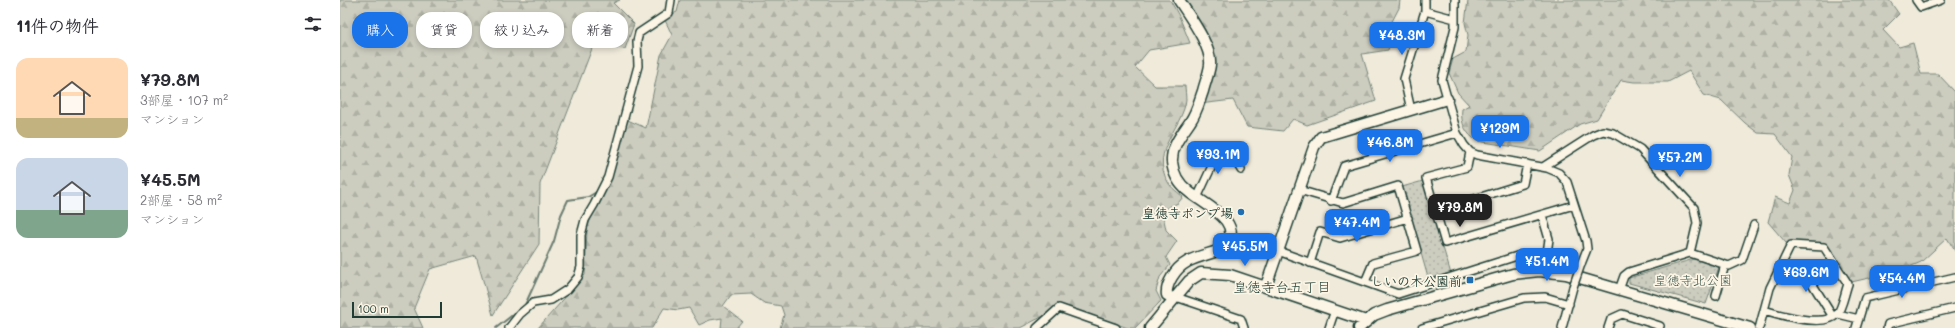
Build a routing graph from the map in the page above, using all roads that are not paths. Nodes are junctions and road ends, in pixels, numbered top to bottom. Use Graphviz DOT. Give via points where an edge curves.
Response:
graph roads {
  1 [pos="671,0"];
  2 [pos="1179,0"];
  3 [pos="1425,0"];
  4 [pos="1455,0"];
  5 [pos="1916,0"];
  6 [pos="1941,0"];
  7 [pos="1425,11"];
  8 [pos="1455,19"];
  9 [pos="1447,99"];
  10 [pos="1411,110"];
  11 [pos="1457,133"];
  12 [pos="1470,152"];
  13 [pos="1527,164"];
  14 [pos="1543,167"];
  15 [pos="1241,170"];
  16 [pos="1299,190"];
  17 [pos="1197,198"];
  18 [pos="1331,200"];
  19 [pos="1574,204"];
  20 [pos="1435,211"];
  21 [pos="1542,215"];
  22 [pos="1408,218"];
  23 [pos="1754,225"];
  24 [pos="1278,251"];
  25 [pos="1690,253"];
  26 [pos="1310,262"];
  27 [pos="1726,265"];
  28 [pos="1776,275"];
  29 [pos="1955,277"];
  30 [pos="1365,282"];
  31 [pos="1266,286"];
  32 [pos="1619,290"];
  33 [pos="1716,296"];
  34 [pos="1175,298"];
  35 [pos="1569,304"];
  36 [pos="1955,308"];
  37 [pos="1335,310"];
  38 [pos="1764,310"];
  39 [pos="1835,316"];
  40 [pos="1859,319"];
  41 [pos="1820,320"];
  42 [pos="1362,324"];
  43 [pos="1642,324"];
  44 [pos="1726,325"];
  45 [pos="510,328"];
  46 [pos="1037,328"];
  47 [pos="1116,328"];
  48 [pos="1152,328"];
  49 [pos="1244,328"];
  50 [pos="1329,328"];
  51 [pos="1422,328"];
  52 [pos="1562,328"];
  53 [pos="1608,328"];
  54 [pos="1659,328"];
  55 [pos="1750,328"];
  56 [pos="1759,328"];
  57 [pos="1817,328"];
  58 [pos="1856,328"];
  59 [pos="1887,328"];
  1 -- 45 [label="street" via="669,13 638,37 638,66 608,176 580,235 581,259 578,277 568,290 551,300 533,303 520,314"];
  2 -- 17 [label="street" via="1210,57 1196,112 1174,146 1172,156 1178,179 1186,190"];
  3 -- 7 [label="street"];
  4 -- 8 [label="street"];
  5 -- 6 [label="street" via="1921,7"];
  7 -- 8 [label="street"];
  7 -- 10 [label="street" via="1404,79"];
  8 -- 9 [label="street" via="1455,29 1442,80"];
  9 -- 10 [label="street"];
  9 -- 11 [label="street"];
  10 -- 16 [label="street" via="1321,137 1314,147"];
  11 -- 12 [label="street"];
  11 -- 18 [label="street" via="1344,166"];
  12 -- 13 [label="street"];
  12 -- 20 [label="street" via="1467,166 1426,178"];
  13 -- 14 [label="street"];
  13 -- 20 [label="street" via="1523,184"];
  14 -- 19 [label="street" via="1554,170 1565,179"];
  14 -- 25 [label="street" via="1596,133 1606,131 1640,149 1694,208 1697,223"];
  15 -- 17 [label="street" via="1233,156 1219,151"];
  16 -- 18 [label="street"];
  16 -- 24 [label="street"];
  17 -- 34 [label="street" via="1226,220 1231,228 1231,236 1225,248 1183,263 1170,280 1166,293"];
  18 -- 22 [label="street" via="1343,203 1398,186"];
  19 -- 21 [label="street"];
  19 -- 35 [label="street, bridge" via="1587,245"];
  20 -- 21 [label="street" via="1445,243"];
  21 -- 30 [label="street" via="1549,239 1547,253 1517,256 1398,294"];
  22 -- 26 [label="street" via="1340,238 1320,232"];
  22 -- 30 [label="street" via="1418,251 1373,263"];
  23 -- 27 [label="street" via="1742,260"];
  24 -- 26 [label="street"];
  24 -- 31 [label="street"];
  25 -- 27 [label="street"];
  25 -- 32 [label="street" via="1628,272"];
  26 -- 30 [label="street"];
  27 -- 33 [label="street"];
  28 -- 38 [label="street"];
  28 -- 39 [label="street" via="1808,277"];
  28 -- 39 [label="street" via="1790,245 1824,247 1848,284"];
  29 -- 40 [label="street" via="1865,298"];
  31 -- 34 [label="street" via="1230,275 1201,273 1189,281"];
  31 -- 37 [label="street"];
  32 -- 42 [label="street" via="1566,274 1528,271 1494,278 1387,310"];
  32 -- 44 [label="street"];
  34 -- 48 [label="street"];
  34 -- 49 [label="street" via="1241,319"];
  35 -- 51 [label="street" via="1545,297 1524,298"];
  35 -- 52 [label="street"];
  36 -- 59 [label="street" via="1888,324"];
  37 -- 42 [label="street"];
  37 -- 50 [label="street"];
  38 -- 41 [label="street" via="1804,320"];
  38 -- 56 [label="street"];
  39 -- 40 [label="street"];
  39 -- 41 [label="street"];
  40 -- 58 [label="street"];
  41 -- 57 [label="street"];
  43 -- 53 [label="street" via="1622,314 1610,319"];
  43 -- 54 [label="street" via="1660,326"];
  44 -- 55 [label="street"];
  46 -- 47 [label="street" via="1060,308"];
}
